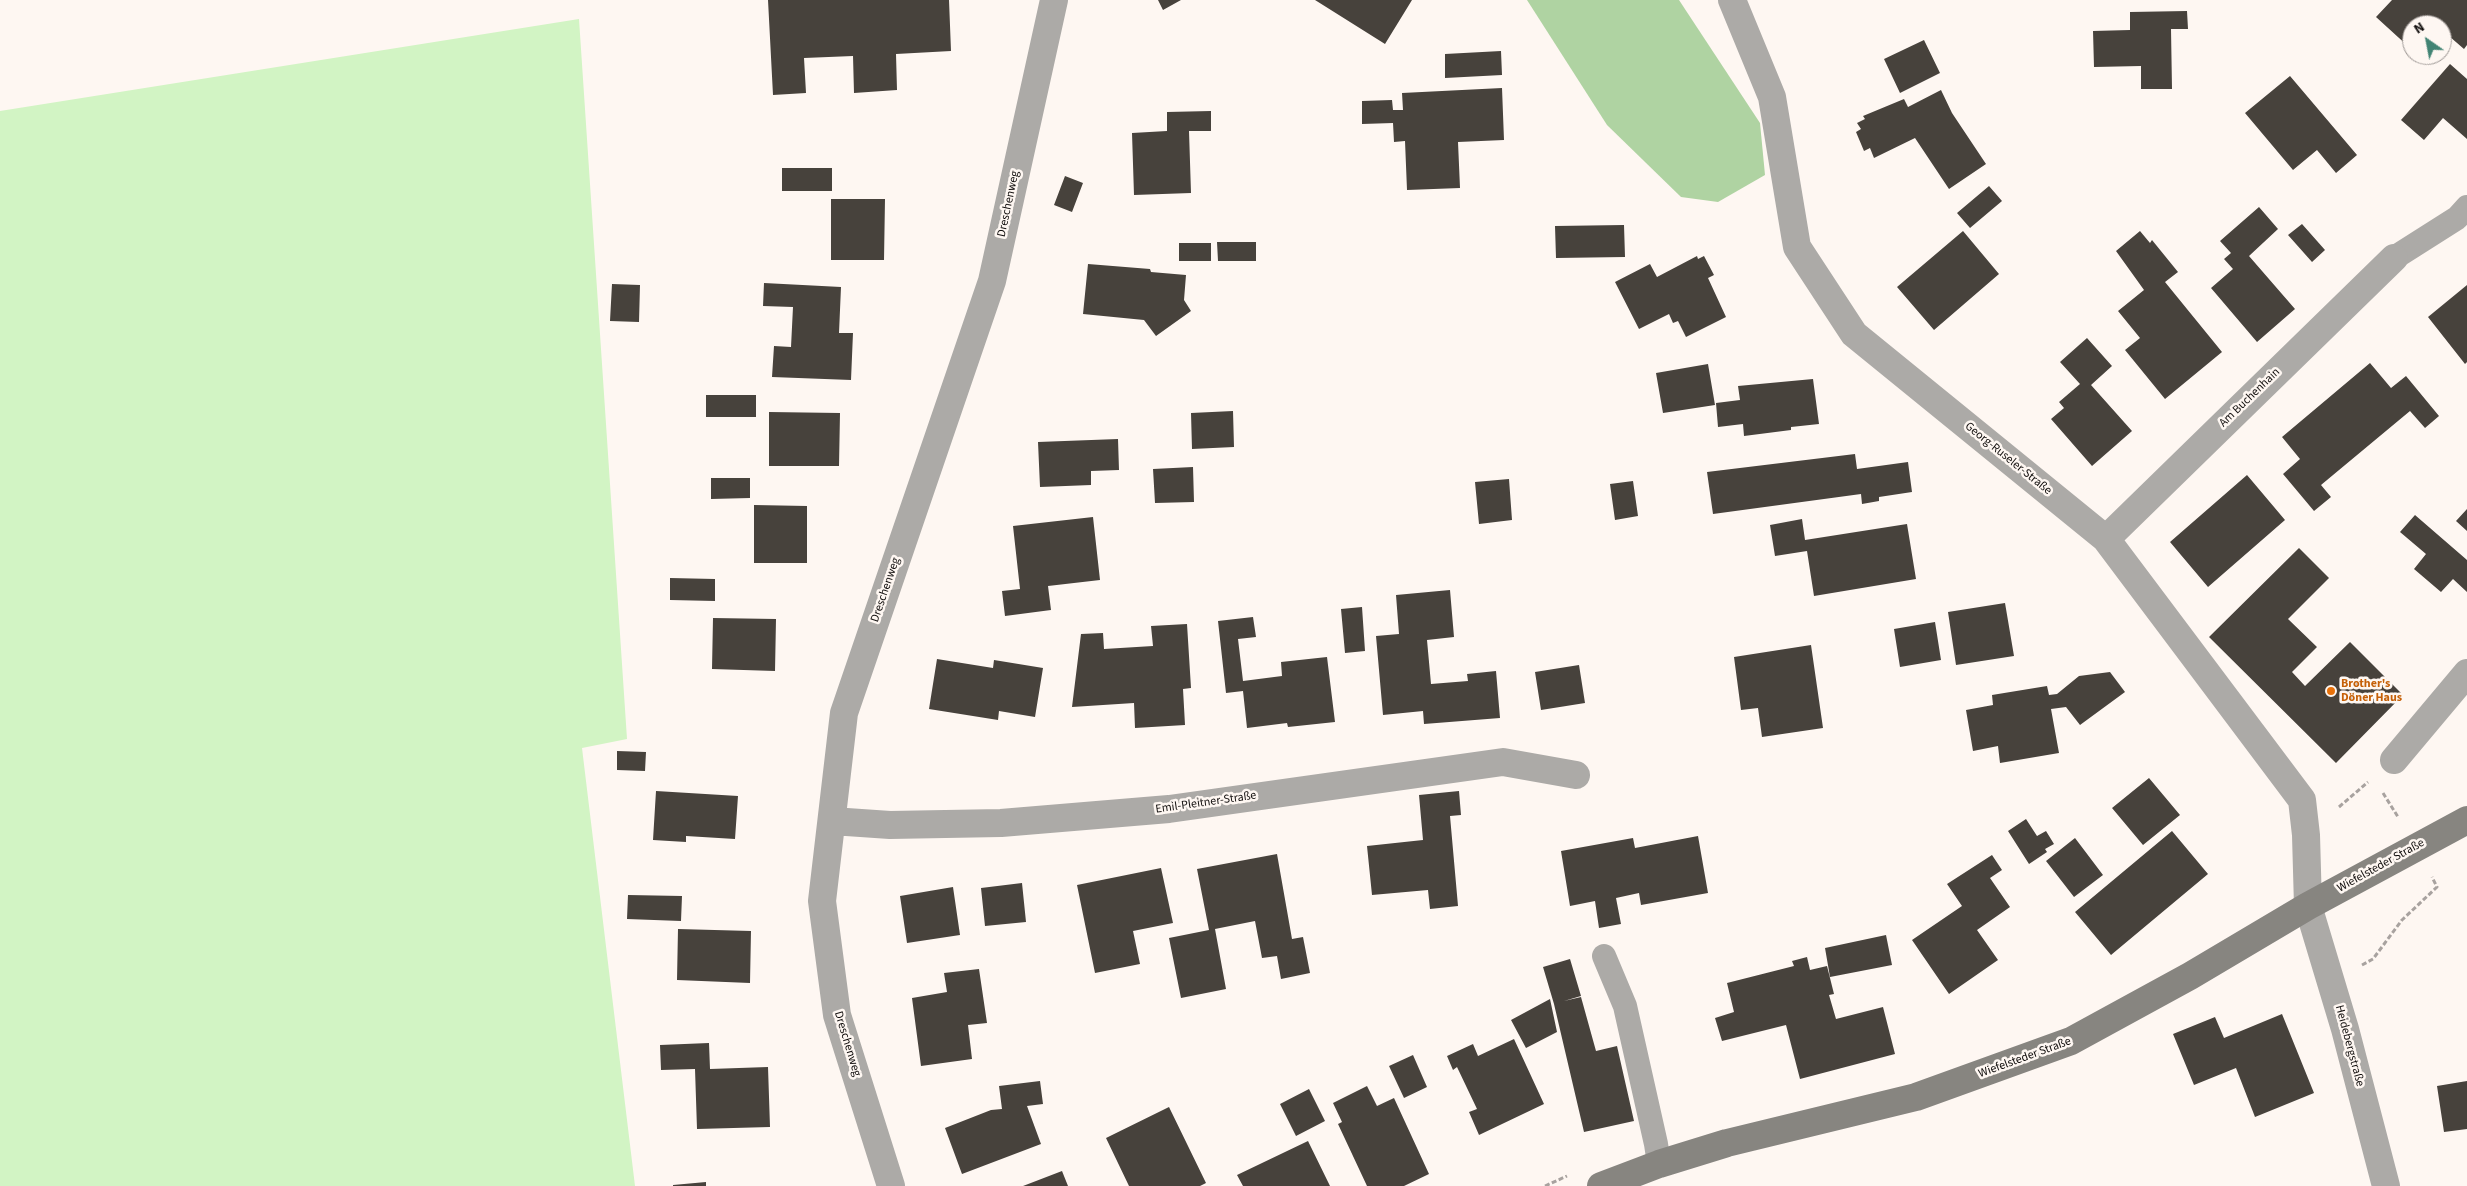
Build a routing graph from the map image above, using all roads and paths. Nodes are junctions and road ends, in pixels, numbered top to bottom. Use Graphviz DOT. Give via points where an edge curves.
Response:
graph roads {
  1 [pos="1054,0"];
  2 [pos="1732,0"];
  3 [pos="2467,207"];
  4 [pos="2394,258"];
  5 [pos="2106,539"];
  6 [pos="2467,673"];
  7 [pos="2394,760"];
  8 [pos="1576,776"];
  9 [pos="2467,820"];
  10 [pos="832,821"];
  11 [pos="2308,906"];
  12 [pos="1604,956"];
  13 [pos="1658,1164"];
  14 [pos="1569,1175"];
  15 [pos="892,1186"];
  16 [pos="1545,1186"];
  17 [pos="1602,1186"];
  18 [pos="2386,1186"];
  1 -- 10 [label="street, Dreschenweg" via="992,281 844,713"];
  2 -- 5 [label="street, Georg-Ruseler-Straße" via="1772,97 1797,247 1854,334"];
  3 -- 4 [label="lane" via="2457,218"];
  4 -- 5 [label="street, Am Buchenhain"];
  5 -- 11 [label="street, Georg-Ruseler-Straße" via="2302,800"];
  6 -- 7 [label="street"];
  8 -- 10 [label="street, Emil-Pleitner-Straße" via="1503,762 1170,809 1000,823"];
  9 -- 11 [label="main road, Wiefelsteder Straße"];
  10 -- 15 [label="street, Dreschenweg" via="822,901 837,1015"];
  11 -- 13 [label="main road, Wiefelsteder Straße" via="2071,1042 1916,1097 1727,1143"];
  11 -- 18 [label="street, Heidebergstraße" via="2345,1029"];
  12 -- 13 [label="lane" via="1625,1006"];
  13 -- 17 [label="main road, Wiefelsteder Straße"];
  14 -- 16 [label="path"];
}
